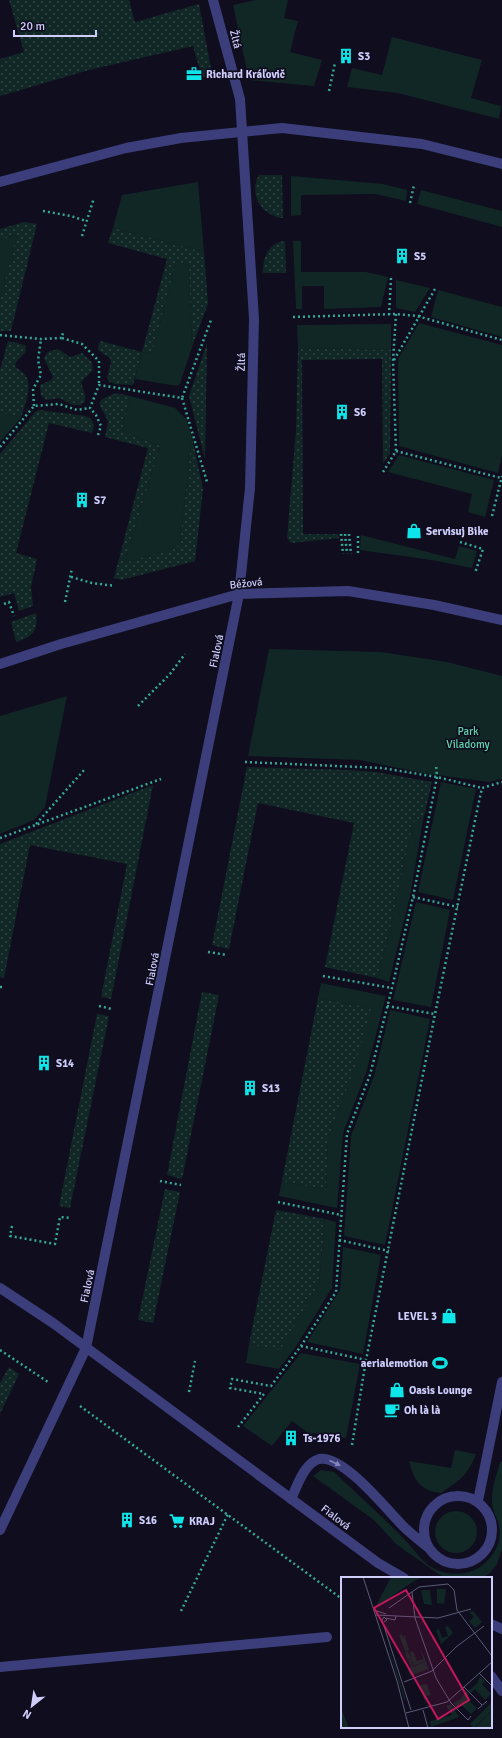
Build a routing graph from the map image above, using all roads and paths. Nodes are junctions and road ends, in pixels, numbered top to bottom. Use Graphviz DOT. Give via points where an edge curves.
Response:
graph roads {
  1 [pos="213,0"];
  2 [pos="335,63"];
  3 [pos="329,91"];
  4 [pos="242,131"];
  5 [pos="502,164"];
  6 [pos="0,182"];
  7 [pos="414,185"];
  8 [pos="94,198"];
  9 [pos="410,203"];
  10 [pos="43,211"];
  11 [pos="86,221"];
  12 [pos="82,236"];
  13 [pos="390,278"];
  14 [pos="434,289"];
  15 [pos="396,314"];
  16 [pos="389,315"];
  17 [pos="417,316"];
  18 [pos="293,317"];
  19 [pos="211,320"];
  20 [pos="63,332"];
  21 [pos="0,335"];
  22 [pos="62,338"];
  23 [pos="41,339"];
  24 [pos="502,340"];
  25 [pos="393,361"];
  26 [pos="99,385"];
  27 [pos="182,398"];
  28 [pos="34,406"];
  29 [pos="90,408"];
  30 [pos="98,435"];
  31 [pos="0,447"];
  32 [pos="396,451"];
  33 [pos="383,472"];
  34 [pos="502,477"];
  35 [pos="207,482"];
  36 [pos="492,516"];
  37 [pos="341,534"];
  38 [pos="345,534"];
  39 [pos="349,534"];
  40 [pos="358,534"];
  41 [pos="460,542"];
  42 [pos="358,553"];
  43 [pos="351,554"];
  44 [pos="72,568"];
  45 [pos="475,573"];
  46 [pos="71,577"];
  47 [pos="115,586"];
  48 [pos="240,594"];
  49 [pos="65,602"];
  50 [pos="4,604"];
  51 [pos="14,616"];
  52 [pos="502,620"];
  53 [pos="185,654"];
  54 [pos="0,664"];
  55 [pos="138,706"];
  56 [pos="245,762"];
  57 [pos="436,764"];
  58 [pos="85,769"];
  59 [pos="438,777"];
  60 [pos="161,779"];
  61 [pos="502,782"];
  62 [pos="482,788"];
  63 [pos="36,825"];
  64 [pos="0,838"];
  65 [pos="413,897"];
  66 [pos="458,907"];
  67 [pos="208,952"];
  68 [pos="227,955"];
  69 [pos="323,976"];
  70 [pos="392,988"];
  71 [pos="99,1006"];
  72 [pos="388,1006"];
  73 [pos="112,1009"];
  74 [pos="435,1014"];
  75 [pos="160,1181"];
  76 [pos="181,1185"];
  77 [pos="278,1202"];
  78 [pos="341,1215"];
  79 [pos="72,1218"];
  80 [pos="12,1226"];
  81 [pos="340,1240"];
  82 [pos="389,1251"];
  83 [pos="0,1288"];
  84 [pos="300,1346"];
  85 [pos="86,1348"];
  86 [pos="0,1350"];
  87 [pos="366,1360"];
  88 [pos="195,1361"];
  89 [pos="502,1382"];
  90 [pos="50,1383"];
  91 [pos="190,1392"];
  92 [pos="78,1404"];
  93 [pos="238,1427"];
  94 [pos="352,1445"];
  95 [pos="291,1499"];
  96 [pos="478,1501"];
  97 [pos="228,1514"];
  98 [pos="0,1530"];
  99 [pos="430,1550"];
  100 [pos="378,1563"];
  101 [pos="390,1577"];
  102 [pos="402,1577"];
  103 [pos="341,1598"];
  104 [pos="181,1612"];
  105 [pos="492,1624"];
  106 [pos="502,1629"];
  107 [pos="327,1637"];
  108 [pos="0,1667"];
  109 [pos="492,1677"];
  110 [pos="502,1691"];
  1 -- 4 [label="street, Žltá" via="240,99"];
  2 -- 3 [label="path"];
  4 -- 5 [label="street" via="282,128 422,144"];
  4 -- 6 [label="street" via="126,148"];
  4 -- 48 [label="street, Žltá" via="254,318 250,488"];
  7 -- 9 [label="path"];
  8 -- 11 [label="path"];
  10 -- 11 [label="path"];
  11 -- 12 [label="path"];
  13 -- 16 [label="path"];
  14 -- 17 [label="path"];
  15 -- 16 [label="path"];
  15 -- 17 [label="path"];
  15 -- 25 [label="path"];
  16 -- 18 [label="path"];
  17 -- 24 [label="path"];
  17 -- 25 [label="path"];
  19 -- 27 [label="path"];
  20 -- 22 [label="path"];
  21 -- 23 [label="path"];
  22 -- 23 [label="path"];
  22 -- 26 [label="path" via="82,344 99,361"];
  23 -- 28 [label="path" via="38,360 41,375 33,389"];
  25 -- 32 [label="path"];
  26 -- 27 [label="path"];
  26 -- 29 [label="path"];
  27 -- 35 [label="path"];
  28 -- 29 [label="path" via="59,404 77,410"];
  28 -- 31 [label="path"];
  29 -- 30 [label="path" via="101,426"];
  32 -- 33 [label="path"];
  32 -- 34 [label="path"];
  34 -- 36 [label="path"];
  37 -- 38 [label="path" via="345,554"];
  39 -- 43 [label="path"];
  40 -- 42 [label="path"];
  41 -- 45 [label="path" via="483,549"];
  44 -- 46 [label="path"];
  46 -- 47 [label="path"];
  46 -- 49 [label="path"];
  48 -- 52 [label="street, Béžová" via="348,591 434,604"];
  48 -- 54 [label="street, Béžová" via="61,644"];
  48 -- 85 [label="street, Fialová"];
  50 -- 51 [label="path" via="9,602"];
  53 -- 55 [label="path" via="170,674"];
  56 -- 59 [label="path" via="382,768"];
  57 -- 59 [label="path"];
  58 -- 63 [label="path"];
  59 -- 62 [label="path"];
  59 -- 65 [label="path"];
  60 -- 63 [label="path"];
  61 -- 62 [label="path"];
  62 -- 66 [label="path"];
  63 -- 64 [label="path"];
  65 -- 66 [label="path"];
  65 -- 70 [label="path"];
  66 -- 74 [label="path"];
  67 -- 68 [label="path"];
  69 -- 70 [label="path"];
  70 -- 72 [label="path"];
  71 -- 73 [label="path"];
  72 -- 74 [label="path"];
  72 -- 78 [label="path" via="370,1075 347,1134"];
  74 -- 82 [label="path"];
  75 -- 76 [label="path"];
  77 -- 78 [label="path"];
  78 -- 81 [label="path"];
  79 -- 80 [label="path" via="60,1217 55,1244 10,1236"];
  81 -- 82 [label="path"];
  81 -- 84 [label="path" via="336,1292"];
  82 -- 87 [label="path"];
  83 -- 85 [label="street, Fialová"];
  84 -- 87 [label="path"];
  84 -- 93 [label="path" via="271,1386 232,1379 230,1388 264,1394"];
  85 -- 95 [label="street, Fialová"];
  85 -- 98 [label="street"];
  86 -- 90 [label="path"];
  87 -- 94 [label="path"];
  88 -- 91 [label="path"];
  89 -- 96 [label="street"];
  92 -- 97 [label="path"];
  95 -- 99 [label="street, one-way" via="309,1464 319,1459 332,1461 347,1469"];
  95 -- 100 [label="street, Fialová"];
  96 -- 99 [label="street" via="461,1496 450,1497 431,1509 424,1529"];
  96 -- 99 [label="street" via="488,1516 491,1528 490,1539 484,1550 475,1559 464,1563 451,1563"];
  97 -- 103 [label="path"];
  97 -- 104 [label="path"];
  100 -- 101 [label="street, Fialová"];
  100 -- 102 [label="street, Fialová"];
  105 -- 106 [label="street"];
  107 -- 108 [label="street"];
  109 -- 110 [label="street"];
}
